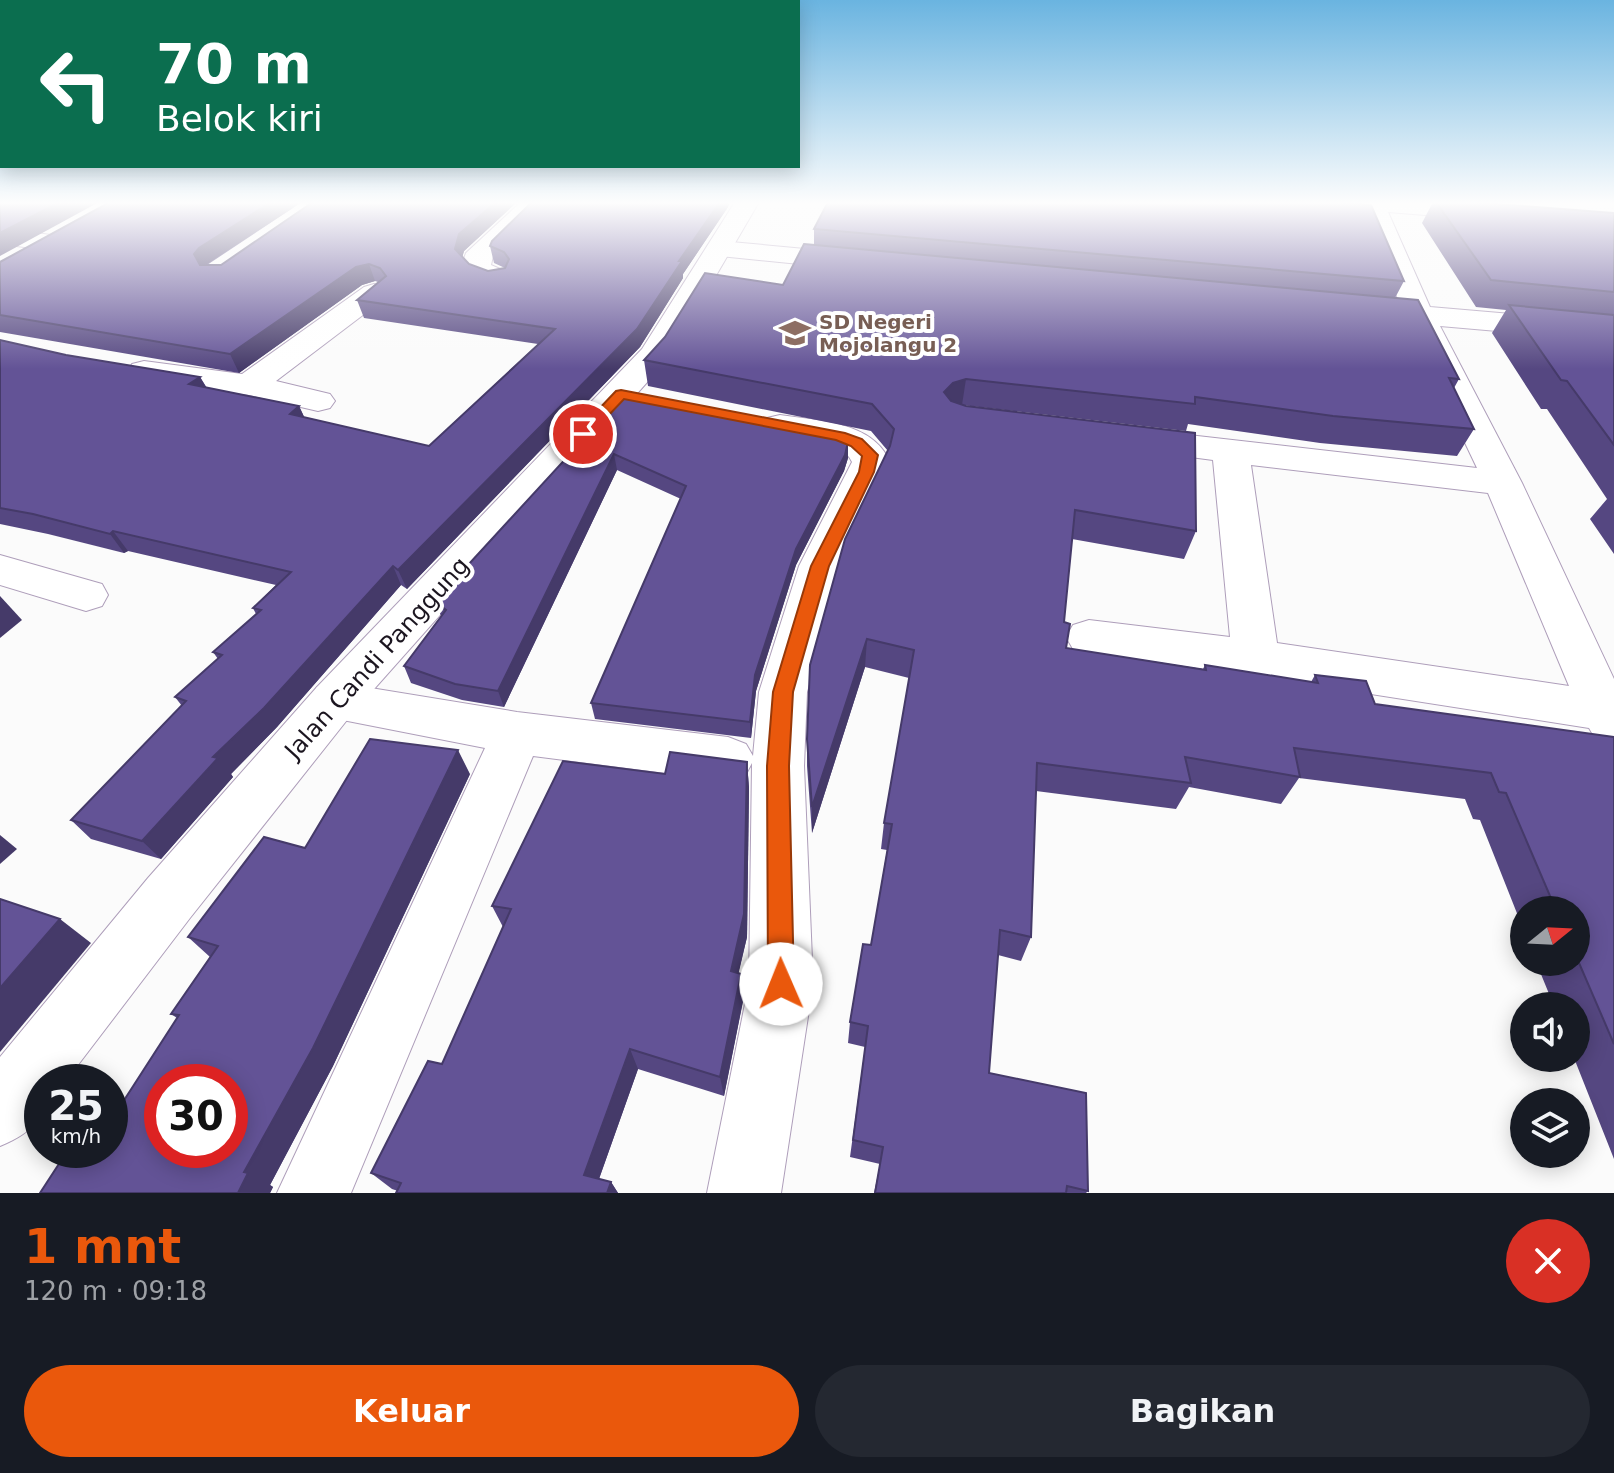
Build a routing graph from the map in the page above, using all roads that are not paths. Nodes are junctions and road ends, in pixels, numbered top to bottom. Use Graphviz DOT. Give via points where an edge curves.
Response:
graph roads {
  1 [pos="21,258"];
  2 [pos="478,258"];
  3 [pos="715,258"];
  4 [pos="813,258"];
  5 [pos="1395,258"];
  6 [pos="12,263"];
  7 [pos="891,265"];
  8 [pos="497,278"];
  9 [pos="374,293"];
  10 [pos="1340,307"];
  11 [pos="1419,315"];
  12 [pos="1614,332"];
  13 [pos="111,366"];
  14 [pos="249,385"];
  15 [pos="318,401"];
  16 [pos="730,417"];
  17 [pos="1105,436"];
  18 [pos="1231,452"];
  19 [pos="1503,483"];
  20 [pos="0,570"];
  21 [pos="86,595"];
  22 [pos="1089,637"];
  23 [pos="1256,658"];
  24 [pos="334,701"];
  25 [pos="1609,719"];
  26 [pos="517,733"];
  27 [pos="778,766"];
  28 [pos="0,1111"];
  29 [pos="314,1193"];
  30 [pos="744,1193"];
  1 -- 6 [label="street"];
  2 -- 8 [label="street" via="481,271"];
  3 -- 24 [label="street, Jalan Candi Panggung" via="655,354 644,400"];
  4 -- 7 [label="street"];
  5 -- 11 [label="street"];
  9 -- 14 [label="street"];
  10 -- 11 [label="street"];
  11 -- 12 [label="street"];
  11 -- 19 [label="street"];
  13 -- 14 [label="street"];
  14 -- 15 [label="street"];
  16 -- 27 [label="street" via="839,437 857,442 870,455 816,580 783,692"];
  17 -- 18 [label="street"];
  18 -- 19 [label="street"];
  18 -- 23 [label="street"];
  19 -- 25 [label="street"];
  20 -- 21 [label="street"];
  22 -- 23 [label="street"];
  23 -- 25 [label="street"];
  24 -- 26 [label="street"];
  24 -- 28 [label="street, Jalan Candi Panggung"];
  26 -- 27 [label="street"];
  26 -- 29 [label="street"];
  27 -- 30 [label="street" via="781,984"];
}
